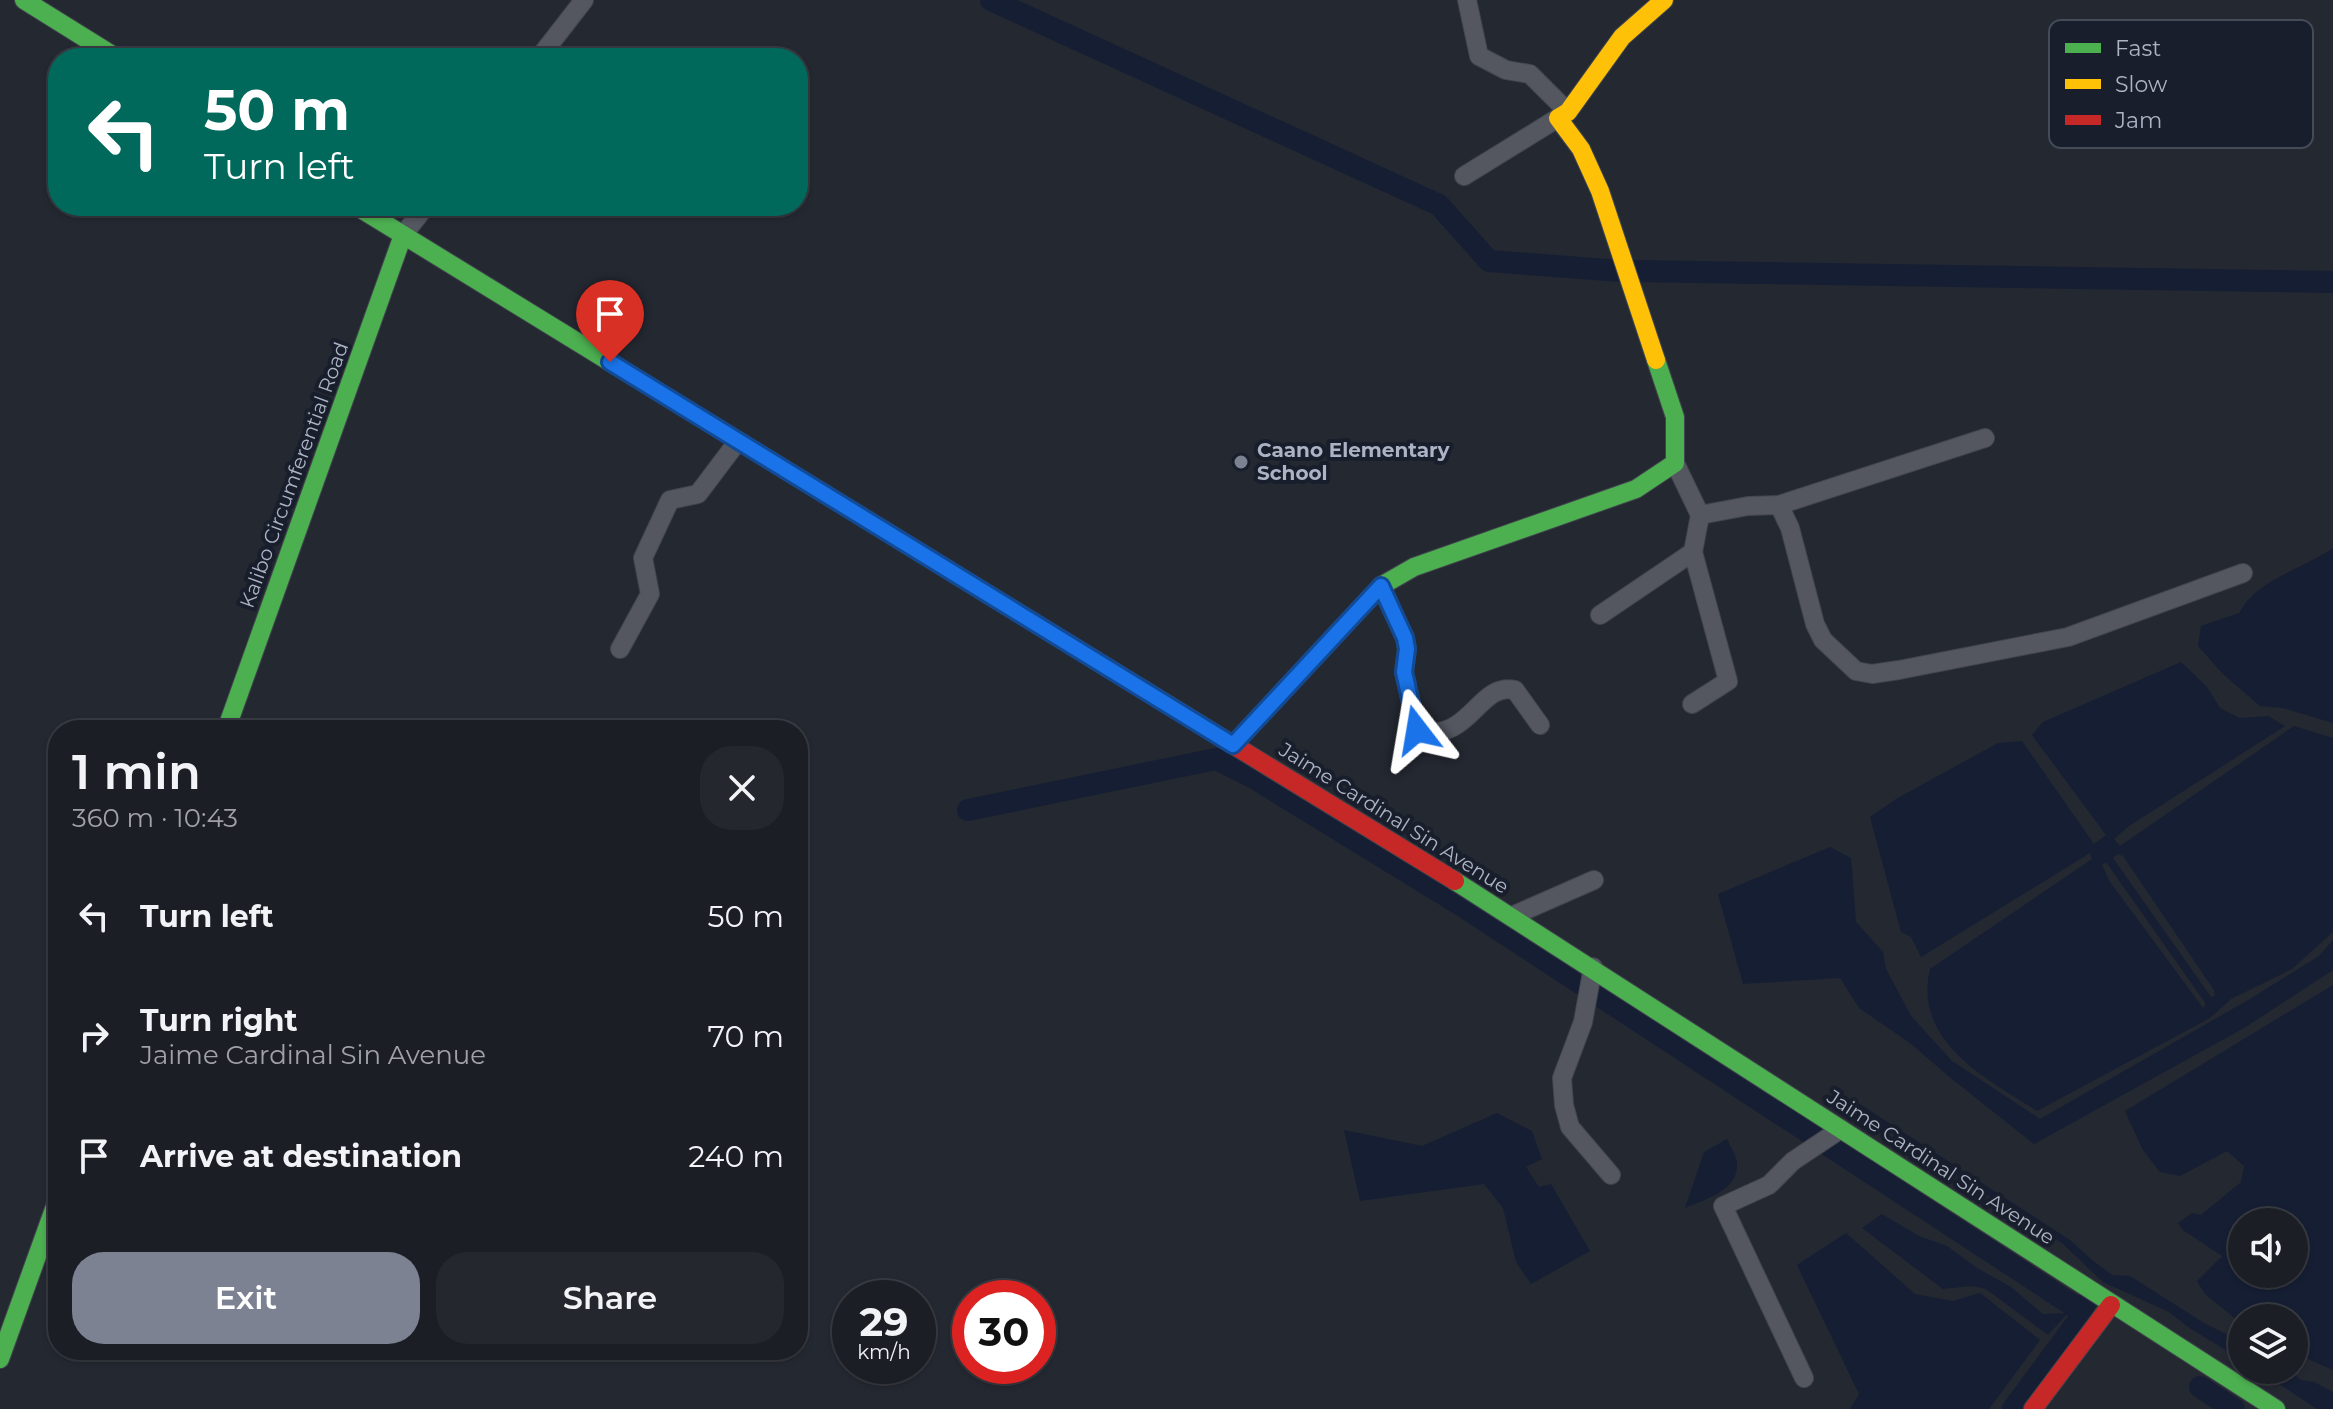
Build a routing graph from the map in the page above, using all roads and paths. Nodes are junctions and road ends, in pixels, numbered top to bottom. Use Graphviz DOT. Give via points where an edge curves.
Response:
graph roads {
  1 [pos="24,0"];
  2 [pos="584,0"];
  3 [pos="1467,0"];
  4 [pos="1664,0"];
  5 [pos="101,48"];
  6 [pos="547,48"];
  7 [pos="1563,115"];
  8 [pos="1464,176"];
  9 [pos="372,216"];
  10 [pos="418,216"];
  11 [pos="403,235"];
  12 [pos="1985,438"];
  13 [pos="738,441"];
  14 [pos="1675,463"];
  15 [pos="1779,505"];
  16 [pos="1700,515"];
  17 [pos="1693,552"];
  18 [pos="2243,573"];
  19 [pos="1381,586"];
  20 [pos="1600,615"];
  21 [pos="620,649"];
  22 [pos="1692,704"];
  23 [pos="230,720"];
  24 [pos="1540,725"];
  25 [pos="1233,745"];
  26 [pos="1594,880"];
  27 [pos="1512,916"];
  28 [pos="1593,968"];
  29 [pos="1840,1129"];
  30 [pos="1611,1175"];
  31 [pos="48,1226"];
  32 [pos="2111,1305"];
  33 [pos="0,1359"];
  34 [pos="1804,1378"];
  35 [pos="2033,1409"];
  36 [pos="2276,1409"];
  1 -- 5 [label="main road"];
  2 -- 6 [label="street"];
  3 -- 7 [label="street" via="1479,56 1506,70 1530,74"];
  4 -- 7 [label="main road" via="1612,46"];
  7 -- 8 [label="street"];
  7 -- 14 [label="main road" via="1613,229 1675,417"];
  9 -- 11 [label="main road, Jaime Cardinal Sin Avenue"];
  10 -- 11 [label="street"];
  11 -- 13 [label="main road, Jaime Cardinal Sin Avenue"];
  11 -- 23 [label="main road, Kalibo Circumferential Road"];
  12 -- 15 [label="street"];
  13 -- 21 [label="street" via="698,494 670,500 643,558 650,594"];
  13 -- 25 [label="main road, Jaime Cardinal Sin Avenue"];
  14 -- 16 [label="street"];
  14 -- 19 [label="main road" via="1636,489 1414,567"];
  15 -- 16 [label="street"];
  15 -- 18 [label="street" via="1823,640 1856,671 1872,674 2068,637"];
  16 -- 17 [label="street"];
  17 -- 20 [label="street"];
  17 -- 22 [label="street" via="1728,681"];
  19 -- 24 [label="street" via="1405,638 1404,672 1417,730 1433,735 1453,730 1505,688 1515,690"];
  19 -- 25 [label="main road"];
  25 -- 27 [label="main road, Jaime Cardinal Sin Avenue"];
  26 -- 27 [label="street"];
  27 -- 28 [label="main road, Jaime Cardinal Sin Avenue"];
  28 -- 29 [label="main road, Jaime Cardinal Sin Avenue"];
  28 -- 30 [label="street" via="1583,1022 1562,1078 1564,1105 1570,1127"];
  29 -- 32 [label="main road, Jaime Cardinal Sin Avenue"];
  29 -- 34 [label="street" via="1769,1185 1723,1206"];
  31 -- 33 [label="main road"];
  32 -- 35 [label="main road"];
  32 -- 36 [label="main road, Jaime Cardinal Sin Avenue"];
}
